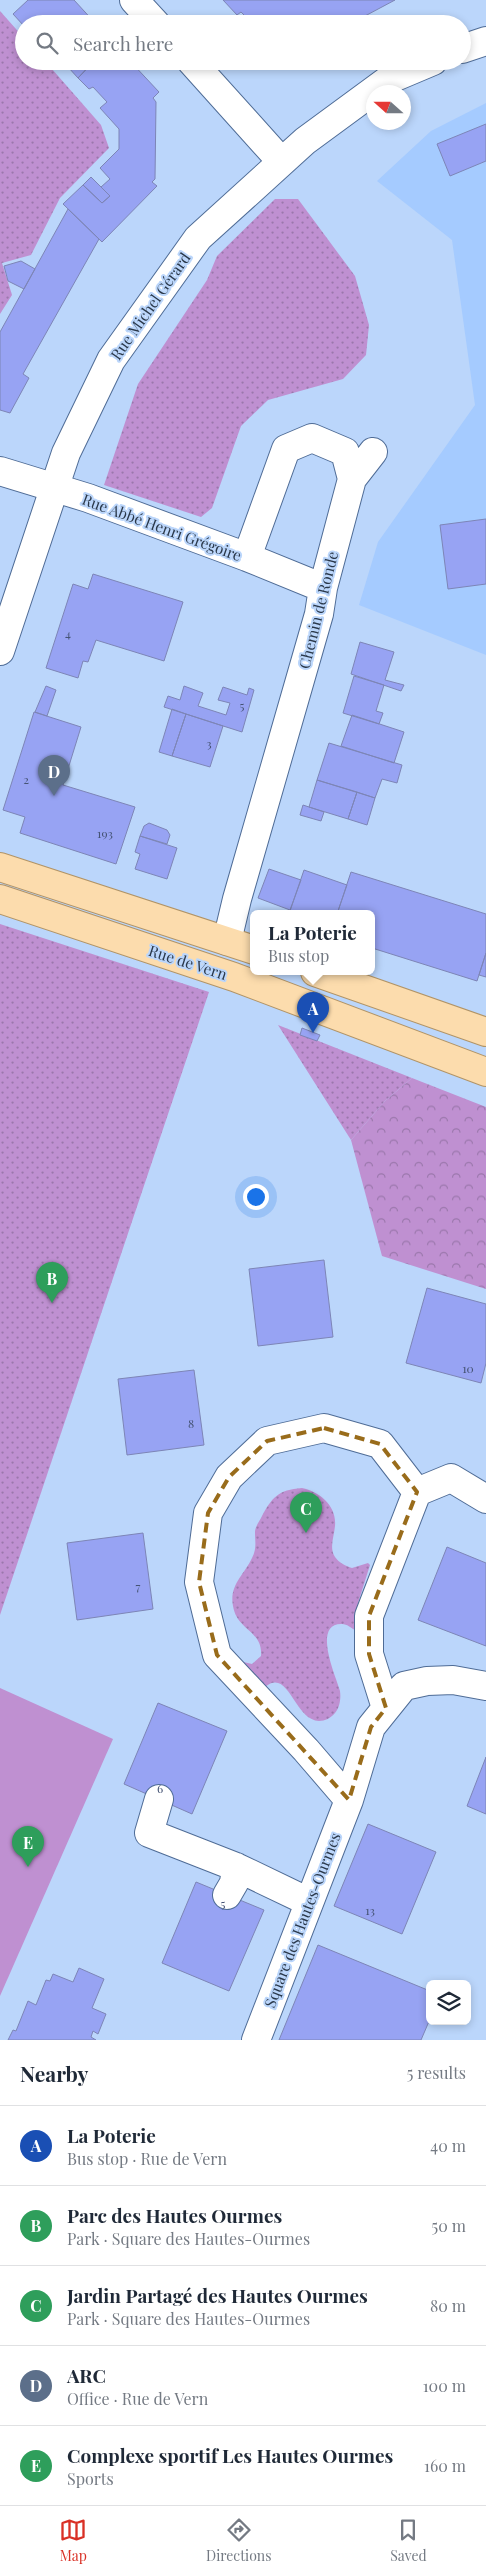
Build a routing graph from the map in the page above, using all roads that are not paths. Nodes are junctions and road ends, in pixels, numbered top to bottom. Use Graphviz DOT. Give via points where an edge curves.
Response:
graph roads {
  1 [pos="134,0"];
  2 [pos="148,15"];
  3 [pos="486,41"];
  4 [pos="471,46"];
  5 [pos="199,70"];
  6 [pos="412,70"];
  7 [pos="281,161"];
  8 [pos="373,452"];
  9 [pos="0,471"];
  10 [pos="352,479"];
  11 [pos="53,489"];
  12 [pos="247,557"];
  13 [pos="323,588"];
  14 [pos="0,652"];
  15 [pos="0,867"];
  16 [pos="0,899"];
  17 [pos="228,941"];
  18 [pos="250,949"];
  19 [pos="324,975"];
  20 [pos="486,1032"];
  21 [pos="486,1072"];
  22 [pos="417,1492"];
  23 [pos="486,1499"];
  24 [pos="486,1686"];
  25 [pos="386,1708"];
  26 [pos="159,1799"];
  27 [pos="349,1800"];
  28 [pos="236,1867"];
  29 [pos="227,1895"];
  30 [pos="309,1902"];
  31 [pos="256,2040"];
  1 -- 2 [label="street"];
  3 -- 4 [label="street"];
  5 -- 7 [label="street"];
  6 -- 7 [label="street, Rue Michel Gérard" via="388,80"];
  7 -- 11 [label="street, Rue Michel Gérard" via="198,238 111,360 66,453"];
  8 -- 10 [label="street"];
  9 -- 11 [label="street, Rue Abbé Henri Grégoire"];
  10 -- 12 [label="street, Chemin de Ronde" via="346,452 312,438 286,449"];
  10 -- 13 [label="street, Chemin de Ronde"];
  11 -- 12 [label="street, Rue Abbé Henri Grégoire" via="88,498"];
  11 -- 14 [label="street, Rue Michel Gérard"];
  12 -- 13 [label="street, Rue Abbé Henri Grégoire"];
  13 -- 17 [label="street, Chemin de Ronde" via="320,614 237,899"];
  15 -- 17 [label="main road"];
  16 -- 21 [label="main road, Rue de Vern" via="234,977"];
  17 -- 18 [label="main road"];
  19 -- 20 [label="main road"];
  22 -- 23 [label="street" via="452,1478"];
  22 -- 25 [label="street" via="369,1616 369,1654"];
  22 -- 27 [label="street" via="380,1444 324,1428 267,1441 229,1477 208,1513 199,1582 217,1655"];
  24 -- 25 [label="street, Square des Hautes-Ourmes" via="453,1680 427,1680 404,1686"];
  25 -- 27 [label="street, Square des Hautes-Ourmes" via="371,1727"];
  26 -- 28 [label="street" via="149,1833"];
  27 -- 30 [label="street, Square des Hautes-Ourmes"];
  28 -- 29 [label="street" via="234,1883"];
  28 -- 30 [label="street"];
  30 -- 31 [label="street, Square des Hautes-Ourmes"];
}
